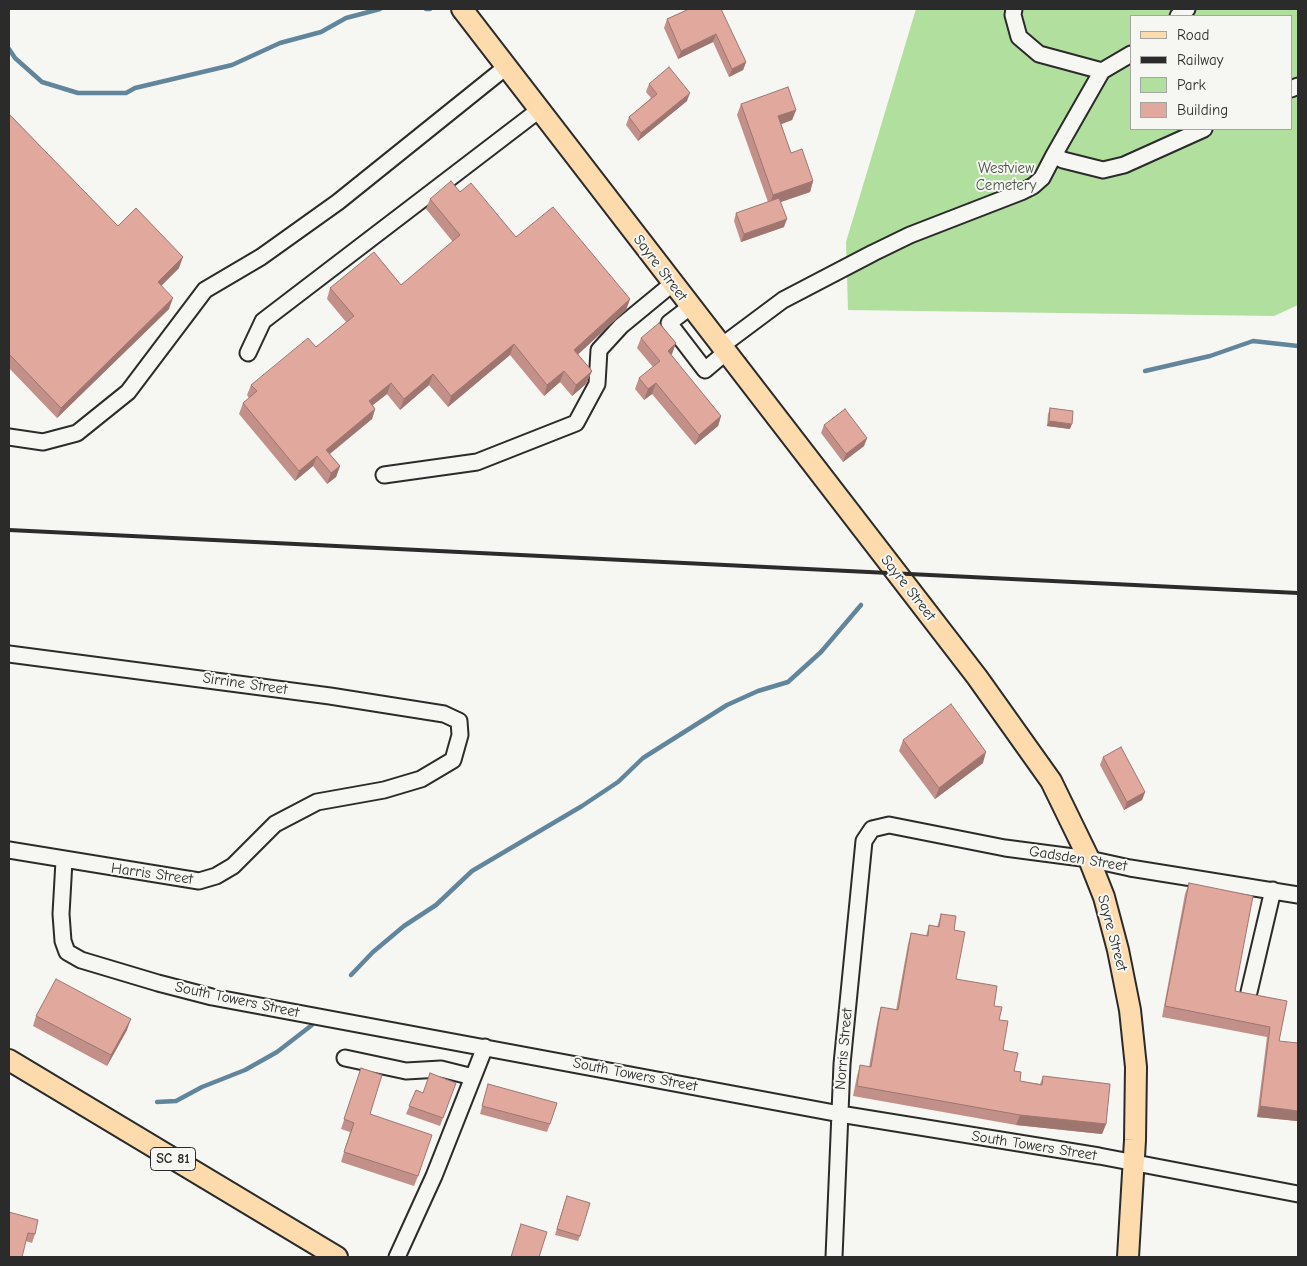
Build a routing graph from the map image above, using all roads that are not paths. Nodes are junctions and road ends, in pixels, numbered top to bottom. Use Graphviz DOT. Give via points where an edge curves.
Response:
graph roads {
  1 [pos="462,9"];
  2 [pos="1014,9"];
  3 [pos="1130,55"];
  4 [pos="506,67"];
  5 [pos="1102,71"];
  6 [pos="539,110"];
  7 [pos="1202,130"];
  8 [pos="1054,155"];
  9 [pos="672,284"];
  10 [pos="690,308"];
  11 [pos="723,350"];
  12 [pos="248,353"];
  13 [pos="9,437"];
  14 [pos="384,475"];
  15 [pos="9,654"];
  16 [pos="458,742"];
  17 [pos="864,841"];
  18 [pos="9,850"];
  19 [pos="1089,859"];
  20 [pos="64,861"];
  21 [pos="1274,890"];
  22 [pos="1298,895"];
  23 [pos="1249,992"];
  24 [pos="485,1047"];
  25 [pos="344,1058"];
  26 [pos="9,1060"];
  27 [pos="473,1077"];
  28 [pos="840,1114"];
  29 [pos="1134,1163"];
  30 [pos="1298,1194"];
  31 [pos="337,1257"];
  32 [pos="397,1257"];
  33 [pos="834,1257"];
  34 [pos="1128,1257"];
  1 -- 4 [label="main road, Sayre Street"];
  2 -- 5 [label="street" via="1019,37 1039,54"];
  3 -- 5 [label="street"];
  4 -- 6 [label="main road, Sayre Street"];
  4 -- 13 [label="street" via="338,202 261,257 205,290 128,392 77,434 44,442"];
  5 -- 8 [label="street"];
  6 -- 9 [label="main road, Sayre Street"];
  6 -- 12 [label="street" via="263,321"];
  7 -- 8 [label="street" via="1124,165 1103,170"];
  8 -- 11 [label="street" via="1042,178 1033,186 910,234 783,300"];
  9 -- 10 [label="main road, Sayre Street"];
  9 -- 14 [label="street" via="621,326 599,350 597,384 576,423 477,462"];
  10 -- 11 [label="main road, Sayre Street"];
  10 -- 11 [label="street" via="669,322 705,370"];
  11 -- 19 [label="main road, Sayre Street" via="977,677 1051,781"];
  15 -- 16 [label="street, Sirrine Street" via="444,714 459,721"];
  16 -- 20 [label="street, Harris Street" via="453,760 422,779 384,790 316,802 275,824 233,866 216,876 199,881"];
  17 -- 19 [label="street, Gadsden Street" via="872,829 889,825 1005,848"];
  17 -- 28 [label="street, Norris Street"];
  18 -- 20 [label="street, Harris Street"];
  19 -- 21 [label="street, Gadsden Street"];
  19 -- 29 [label="main road, Sayre Street" via="1104,897 1130,1010 1136,1067"];
  20 -- 24 [label="street, South Towers Street" via="60,914 62,941 67,952 81,960 212,997"];
  21 -- 22 [label="street, Gadsden Street"];
  21 -- 23 [label="street"];
  24 -- 27 [label="street"];
  24 -- 28 [label="street, South Towers Street"];
  25 -- 27 [label="street" via="406,1071 441,1069"];
  26 -- 31 [label="main road, SC 81"];
  27 -- 32 [label="street" via="434,1176"];
  28 -- 29 [label="street, South Towers Street"];
  28 -- 33 [label="street, Norris Street"];
  29 -- 30 [label="street, South Towers Street"];
  29 -- 34 [label="main road, Sayre Street"];
}
